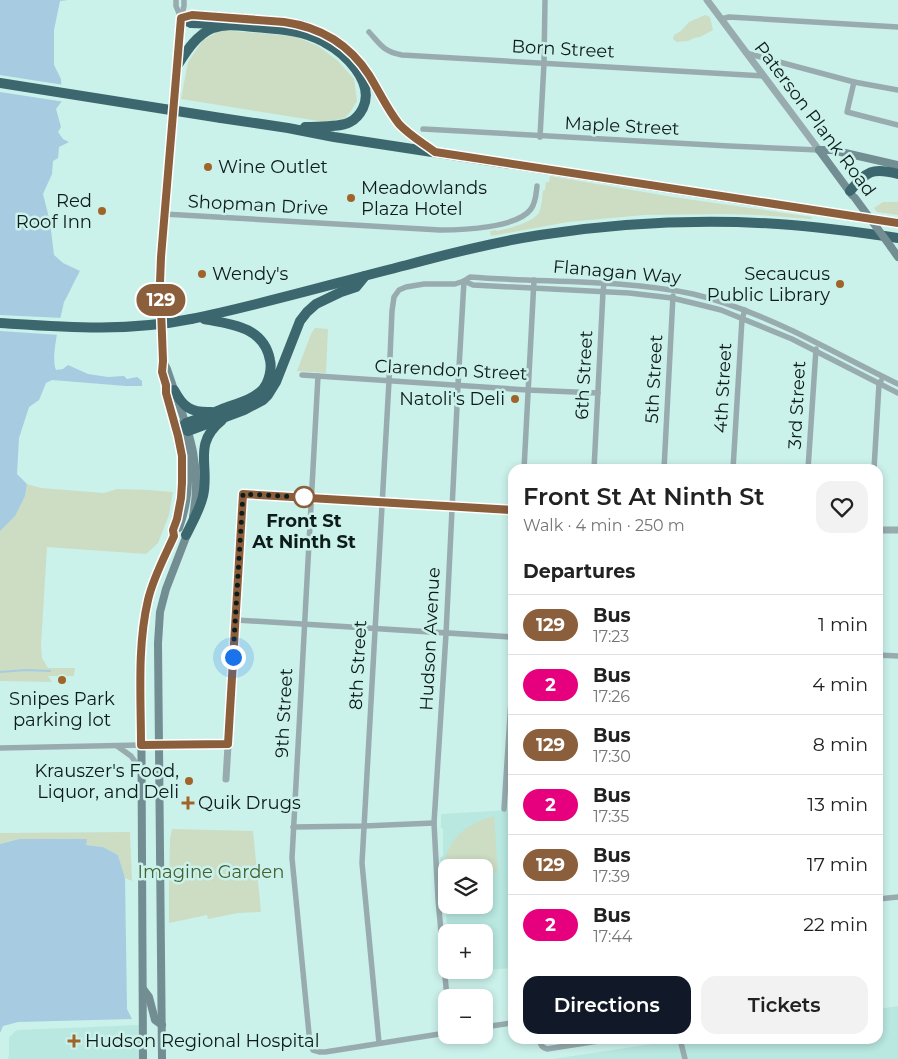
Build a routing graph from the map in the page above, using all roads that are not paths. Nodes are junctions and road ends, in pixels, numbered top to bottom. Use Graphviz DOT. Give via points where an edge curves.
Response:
graph roads {
  1 [pos="176,0"];
  2 [pos="184,0"];
  3 [pos="545,0"];
  4 [pos="707,0"];
  5 [pos="181,18"];
  6 [pos="721,19"];
  7 [pos="235,25"];
  8 [pos="898,27"];
  9 [pos="369,32"];
  10 [pos="746,53"];
  11 [pos="544,63"];
  12 [pos="177,66"];
  13 [pos="764,76"];
  14 [pos="854,82"];
  15 [pos="0,83"];
  16 [pos="898,90"];
  17 [pos="898,126"];
  18 [pos="288,128"];
  19 [pos="423,129"];
  20 [pos="540,136"];
  21 [pos="819,150"];
  22 [pos="435,152"];
  23 [pos="898,165"];
  24 [pos="898,174"];
  25 [pos="537,186"];
  26 [pos="852,195"];
  27 [pos="164,214"];
  28 [pos="850,215"];
  29 [pos="898,218"];
  30 [pos="898,223"];
  31 [pos="898,238"];
  32 [pos="898,257"];
  33 [pos="365,276"];
  34 [pos="534,280"];
  35 [pos="464,281"];
  36 [pos="569,282"];
  37 [pos="604,283"];
  38 [pos="641,286"];
  39 [pos="533,288"];
  40 [pos="399,290"];
  41 [pos="568,290"];
  42 [pos="673,291"];
  43 [pos="603,292"];
  44 [pos="640,294"];
  45 [pos="672,298"];
  46 [pos="709,298"];
  47 [pos="707,306"];
  48 [pos="745,310"];
  49 [pos="195,319"];
  50 [pos="742,319"];
  51 [pos="0,323"];
  52 [pos="818,343"];
  53 [pos="815,351"];
  54 [pos="853,361"];
  55 [pos="850,368"];
  56 [pos="302,375"];
  57 [pos="318,376"];
  58 [pos="883,376"];
  59 [pos="389,381"];
  60 [pos="879,384"];
  61 [pos="898,384"];
  62 [pos="458,385"];
  63 [pos="170,388"];
  64 [pos="528,390"];
  65 [pos="598,393"];
  66 [pos="898,393"];
  67 [pos="224,413"];
  68 [pos="185,428"];
  69 [pos="524,464"];
  70 [pos="594,464"];
  71 [pos="664,464"];
  72 [pos="733,464"];
  73 [pos="808,464"];
  74 [pos="874,464"];
  75 [pos="312,497"];
  76 [pos="382,501"];
  77 [pos="452,506"];
  78 [pos="508,510"];
  79 [pos="883,530"];
  80 [pos="898,530"];
  81 [pos="186,535"];
  82 [pos="174,536"];
  83 [pos="236,620"];
  84 [pos="304,624"];
  85 [pos="375,628"];
  86 [pos="446,634"];
  87 [pos="508,637"];
  88 [pos="883,655"];
  89 [pos="898,656"];
  90 [pos="228,744"];
  91 [pos="141,745"];
  92 [pos="159,745"];
  93 [pos="117,746"];
  94 [pos="508,746"];
  95 [pos="0,748"];
  96 [pos="141,770"];
  97 [pos="226,779"];
  98 [pos="504,809"];
  99 [pos="434,823"];
  100 [pos="364,826"];
  101 [pos="293,827"];
  102 [pos="898,897"];
  103 [pos="883,898"];
  104 [pos="143,989"];
  105 [pos="446,989"];
  106 [pos="508,1024"];
  107 [pos="162,1025"];
  108 [pos="493,1026"];
  109 [pos="438,1034"];
  110 [pos="379,1043"];
  111 [pos="541,1044"];
  112 [pos="575,1044"];
  113 [pos="681,1044"];
  114 [pos="143,1059"];
  115 [pos="162,1059"];
  116 [pos="685,1059"];
  1 -- 5 [label="street"];
  2 -- 5 [label="street"];
  3 -- 11 [label="street"];
  4 -- 6 [label="street, Paterson Plank Road"];
  5 -- 7 [label="highway" via="191,23"];
  5 -- 12 [label="main road"];
  5 -- 22 [label="highway" via="192,15 284,22 298,24 335,39 360,63 401,125"];
  6 -- 8 [label="street"];
  6 -- 10 [label="street, Paterson Plank Road"];
  7 -- 12 [label="highway" via="224,25 203,33 186,50"];
  7 -- 18 [label="highway" via="312,36 337,50 363,80 366,89 364,107 353,121 336,126"];
  9 -- 11 [label="street, Born Street" via="384,49 393,53"];
  10 -- 13 [label="street, Paterson Plank Road"];
  10 -- 14 [label="street"];
  11 -- 13 [label="street, Born Street"];
  11 -- 20 [label="street"];
  12 -- 27 [label="main road"];
  13 -- 21 [label="street, Paterson Plank Road"];
  14 -- 16 [label="street"];
  14 -- 17 [label="street" via="847,112"];
  15 -- 18 [label="highway, bridge"];
  18 -- 22 [label="highway"];
  19 -- 20 [label="street, Maple Street"];
  20 -- 21 [label="street, Maple Street"];
  21 -- 23 [label="main road"];
  21 -- 26 [label="main road, Paterson Plank Road"];
  22 -- 28 [label="highway"];
  24 -- 26 [label="highway" via="880,170 862,176"];
  25 -- 27 [label="street, Shopman Drive" via="534,204 523,216 470,230"];
  26 -- 32 [label="main road, Paterson Plank Road, bridge"];
  27 -- 63 [label="main road" via="160,283 163,361"];
  28 -- 29 [label="highway"];
  28 -- 30 [label="highway"];
  31 -- 33 [label="highway" via="754,223 634,224 507,241"];
  33 -- 49 [label="highway"];
  33 -- 67 [label="highway" via="356,287 316,304 307,312 300,321 273,389 263,400 244,410"];
  34 -- 35 [label="street, Flanagan Way" via="470,277"];
  34 -- 36 [label="street, Flanagan Way"];
  34 -- 39 [label="street"];
  35 -- 39 [label="street, Flanagan Way" via="474,285"];
  35 -- 40 [label="street, Flanagan Way" via="415,285"];
  35 -- 62 [label="street, Hudson Avenue"];
  36 -- 37 [label="street, Flanagan Way"];
  36 -- 41 [label="street"];
  37 -- 38 [label="street, Flanagan Way"];
  37 -- 43 [label="street, 6th Street"];
  38 -- 42 [label="street, Flanagan Way"];
  38 -- 44 [label="street"];
  39 -- 41 [label="street, Flanagan Way"];
  39 -- 64 [label="street"];
  40 -- 59 [label="street, 8th Street" via="392,301"];
  41 -- 43 [label="street, Flanagan Way"];
  42 -- 45 [label="street, 5th Street"];
  42 -- 46 [label="street, Flanagan Way"];
  43 -- 44 [label="street, Flanagan Way"];
  43 -- 65 [label="street, 6th Street"];
  44 -- 45 [label="street, Flanagan Way"];
  45 -- 47 [label="street, Flanagan Way"];
  45 -- 71 [label="street, 5th Street"];
  46 -- 47 [label="street"];
  46 -- 48 [label="street, Flanagan Way"];
  47 -- 50 [label="street, Flanagan Way"];
  48 -- 50 [label="street, 4th Street"];
  48 -- 52 [label="street, Flanagan Way"];
  49 -- 51 [label="highway, bridge" via="108,328"];
  49 -- 67 [label="highway" via="246,329 264,343 269,353 269,378 263,389"];
  50 -- 53 [label="street, Flanagan Way"];
  50 -- 72 [label="street, 4th Street"];
  52 -- 53 [label="street, 3rd Street"];
  52 -- 54 [label="street, Flanagan Way"];
  53 -- 55 [label="street, Flanagan Way"];
  53 -- 73 [label="street, 3rd Street"];
  54 -- 55 [label="street"];
  54 -- 58 [label="street, Flanagan Way"];
  55 -- 60 [label="street, Flanagan Way"];
  56 -- 57 [label="street, Clarendon Street"];
  57 -- 59 [label="street, Clarendon Street"];
  57 -- 75 [label="street, 9th Street"];
  58 -- 60 [label="street"];
  58 -- 61 [label="street, Flanagan Way"];
  59 -- 62 [label="street, Clarendon Street"];
  59 -- 76 [label="street, 8th Street"];
  60 -- 66 [label="street, Flanagan Way"];
  60 -- 74 [label="street"];
  62 -- 64 [label="street, Clarendon Street"];
  62 -- 77 [label="street, Hudson Avenue"];
  63 -- 67 [label="highway" via="182,404 194,410"];
  63 -- 68 [label="main road"];
  63 -- 82 [label="main road" via="166,393 182,456 181,498"];
  64 -- 65 [label="street, Clarendon Street"];
  64 -- 69 [label="street"];
  65 -- 70 [label="street, 6th Street"];
  67 -- 68 [label="highway"];
  67 -- 81 [label="highway" via="206,440 204,494"];
  68 -- 81 [label="main road" via="196,467 196,495"];
  68 -- 82 [label="main road" via="189,484 186,507"];
  75 -- 76 [label="street"];
  75 -- 83 [label="street" via="243,494"];
  75 -- 84 [label="street, 9th Street"];
  76 -- 77 [label="street"];
  76 -- 85 [label="street, 8th Street"];
  77 -- 78 [label="street"];
  77 -- 86 [label="street, Hudson Avenue"];
  79 -- 80 [label="street"];
  81 -- 92 [label="main road" via="160,612"];
  82 -- 91 [label="main road" via="148,598 143,623"];
  83 -- 84 [label="street"];
  83 -- 90 [label="street"];
  84 -- 85 [label="street"];
  84 -- 101 [label="street, 9th Street"];
  85 -- 86 [label="street"];
  85 -- 100 [label="street, 8th Street"];
  86 -- 87 [label="street"];
  86 -- 99 [label="street, Hudson Avenue"];
  88 -- 89 [label="street"];
  90 -- 92 [label="street"];
  90 -- 97 [label="street"];
  91 -- 92 [label="street"];
  91 -- 93 [label="street"];
  91 -- 96 [label="main road"];
  92 -- 107 [label="main road"];
  93 -- 95 [label="street"];
  93 -- 96 [label="street" via="131,756"];
  94 -- 98 [label="street"];
  96 -- 104 [label="main road"];
  99 -- 100 [label="street"];
  99 -- 105 [label="street, Hudson Avenue"];
  100 -- 101 [label="street"];
  100 -- 110 [label="street, 8th Street" via="362,863"];
  101 -- 110 [label="street, 9th Street" via="293,875 310,1044 314,1050 325,1052"];
  102 -- 103 [label="street"];
  104 -- 107 [label="main road" via="149,997 155,1020"];
  104 -- 114 [label="main road"];
  106 -- 108 [label="street"];
  107 -- 115 [label="main road"];
  109 -- 110 [label="street"];
  111 -- 112 [label="street" via="543,1048"];
  113 -- 116 [label="street"];
}
